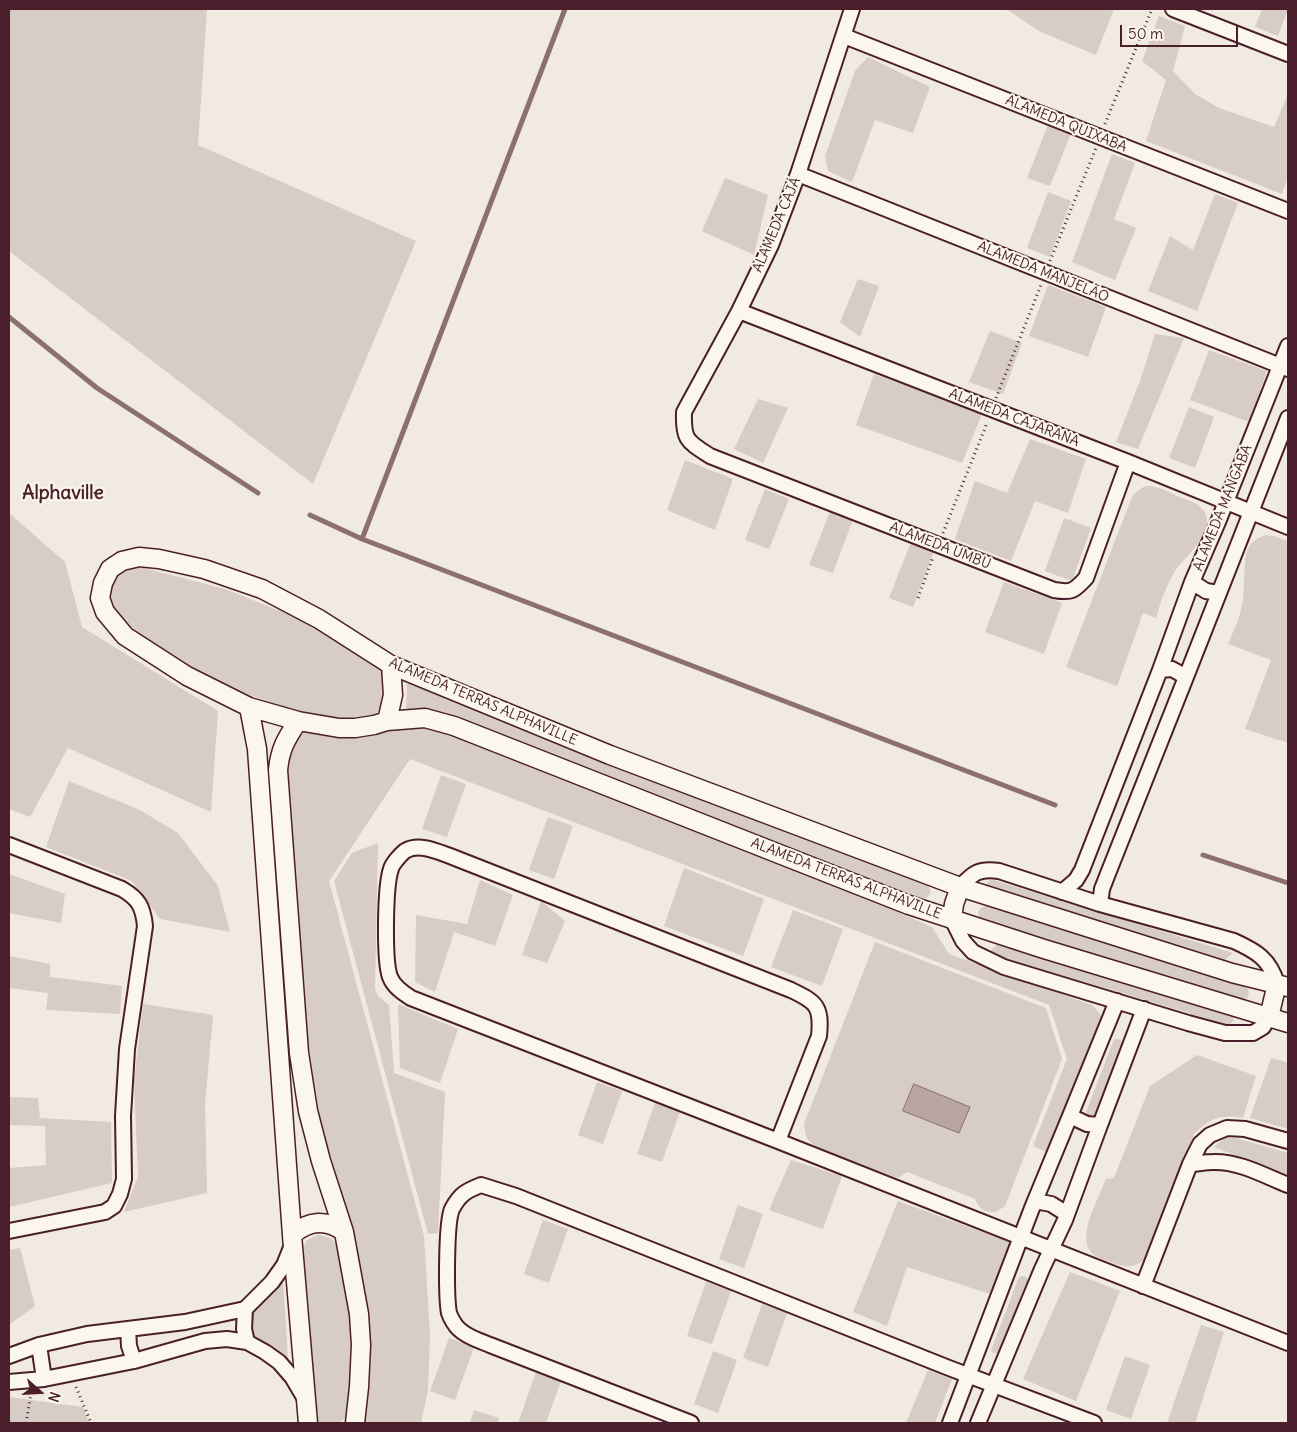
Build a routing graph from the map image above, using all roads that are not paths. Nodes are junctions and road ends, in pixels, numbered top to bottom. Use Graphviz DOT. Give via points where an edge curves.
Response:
graph roads {
  1 [pos="852,9"];
  2 [pos="1173,9"];
  3 [pos="844,36"];
  4 [pos="1288,54"];
  5 [pos="798,174"];
  6 [pos="1288,211"];
  7 [pos="739,311"];
  8 [pos="1288,346"];
  9 [pos="1284,368"];
  10 [pos="1288,418"];
  11 [pos="684,431"];
  12 [pos="1128,462"];
  13 [pos="1225,503"];
  14 [pos="1251,513"];
  15 [pos="1288,527"];
  16 [pos="1192,582"];
  17 [pos="1219,593"];
  18 [pos="391,665"];
  19 [pos="1160,670"];
  20 [pos="1186,678"];
  21 [pos="249,707"];
  22 [pos="298,721"];
  23 [pos="387,721"];
  24 [pos="9,845"];
  25 [pos="960,888"];
  26 [pos="1062,892"];
  27 [pos="1100,904"];
  28 [pos="952,918"];
  29 [pos="1282,985"];
  30 [pos="1117,1001"];
  31 [pos="1144,1010"];
  32 [pos="1269,1017"];
  33 [pos="1288,1023"];
  34 [pos="1070,1116"];
  35 [pos="1100,1125"];
  36 [pos="778,1141"];
  37 [pos="1288,1141"];
  38 [pos="1190,1164"];
  39 [pos="1288,1185"];
  40 [pos="1035,1201"];
  41 [pos="1067,1214"];
  42 [pos="9,1231"];
  43 [pos="344,1232"];
  44 [pos="1022,1238"];
  45 [pos="292,1239"];
  46 [pos="1052,1249"];
  47 [pos="1143,1286"];
  48 [pos="245,1309"];
  49 [pos="128,1330"];
  50 [pos="247,1342"];
  51 [pos="1288,1343"];
  52 [pos="39,1345"];
  53 [pos="9,1356"];
  54 [pos="134,1361"];
  55 [pos="968,1375"];
  56 [pos="39,1379"];
  57 [pos="9,1382"];
  58 [pos="995,1384"];
  59 [pos="304,1399"];
  60 [pos="308,1423"];
  61 [pos="355,1423"];
  62 [pos="691,1423"];
  63 [pos="950,1423"];
  64 [pos="978,1423"];
  65 [pos="1094,1423"];
  1 -- 3 [label="street, ALAMEDA CAJÁ"];
  2 -- 4 [label="street"];
  3 -- 5 [label="street, ALAMEDA CAJÁ"];
  3 -- 6 [label="street, ALAMEDA QUIXABA"];
  5 -- 7 [label="street, ALAMEDA CAJÁ"];
  5 -- 9 [label="street, ALAMEDA MANJELÃO"];
  7 -- 11 [label="street, ALAMEDA CAJÁ" via="684,412"];
  7 -- 12 [label="street, ALAMEDA CAJARANA"];
  8 -- 9 [label="street, ALAMEDA MANGABA"];
  9 -- 13 [label="street, ALAMEDA MANGABA"];
  10 -- 14 [label="street, ALAMEDA MANGABA"];
  11 -- 12 [label="street, ALAMEDA UMBU" via="692,444 710,456 1067,593 1086,578"];
  12 -- 13 [label="street, ALAMEDA CAJARANA"];
  13 -- 14 [label="street, ALAMEDA CAJARANA"];
  13 -- 16 [label="street, ALAMEDA MANGABA"];
  14 -- 15 [label="street, ALAMEDA CAJARANA"];
  14 -- 17 [label="street, ALAMEDA MANGABA"];
  16 -- 17 [label="street" via="1206,591"];
  16 -- 19 [label="street, ALAMEDA MANGABA"];
  17 -- 20 [label="street, ALAMEDA MANGABA"];
  18 -- 21 [label="street, ALAMEDA TERRAS ALPHAVILLE" via="319,619 262,589 204,570 139,556 110,569 100,598 104,612 125,636 188,676"];
  18 -- 23 [label="street" via="393,696"];
  18 -- 25 [label="street, ALAMEDA TERRAS ALPHAVILLE" via="610,755"];
  19 -- 20 [label="street" via="1172,669"];
  19 -- 26 [label="street, ALAMEDA MANGABA" via="1082,870"];
  20 -- 27 [label="street, ALAMEDA MANGABA" via="1102,889"];
  21 -- 22 [label="street, ALAMEDA TERRAS ALPHAVILLE"];
  21 -- 45 [label="street" via="257,749"];
  22 -- 23 [label="street, ALAMEDA TERRAS ALPHAVILLE" via="339,728"];
  22 -- 43 [label="street" via="284,740 278,770 299,1053 308,1111"];
  23 -- 28 [label="street, ALAMEDA TERRAS ALPHAVILLE" via="425,718 454,726 908,905"];
  24 -- 42 [label="street" via="128,892 139,903 145,926 127,1049 124,1179 120,1194 114,1206 105,1212"];
  25 -- 26 [label="street" via="977,872 987,870 1013,875"];
  25 -- 28 [label="street"];
  25 -- 29 [label="street, ALAMEDA TERRAS ALPHAVILLE" via="1223,970"];
  26 -- 27 [label="street"];
  27 -- 29 [label="street" via="1234,941 1265,960"];
  28 -- 30 [label="street" via="973,952 988,960"];
  28 -- 32 [label="street, ALAMEDA TERRAS ALPHAVILLE"];
  29 -- 32 [label="street"];
  30 -- 31 [label="street"];
  30 -- 34 [label="street"];
  31 -- 32 [label="street" via="1208,1029 1238,1034 1253,1033 1263,1027"];
  31 -- 35 [label="street"];
  32 -- 33 [label="street, ALAMEDA TERRAS ALPHAVILLE"];
  34 -- 35 [label="street" via="1087,1124"];
  34 -- 40 [label="street"];
  35 -- 41 [label="street"];
  36 -- 36 [label="street" via="432,1007 398,990 390,978 387,961 387,884 391,867 405,851 422,847 809,999 820,1014 819,1036"];
  36 -- 44 [label="street"];
  37 -- 38 [label="street" via="1245,1129 1227,1128 1210,1135 1200,1144"];
  38 -- 39 [label="street" via="1229,1164"];
  38 -- 47 [label="street"];
  40 -- 41 [label="street" via="1051,1204"];
  40 -- 44 [label="street"];
  41 -- 46 [label="street"];
  43 -- 45 [label="street" via="336,1226 318,1222 299,1228"];
  43 -- 61 [label="street" via="355,1284 361,1345"];
  44 -- 46 [label="street"];
  44 -- 55 [label="street"];
  45 -- 48 [label="street" via="284,1265"];
  45 -- 59 [label="street"];
  46 -- 47 [label="street"];
  46 -- 58 [label="street"];
  47 -- 51 [label="street"];
  48 -- 49 [label="street"];
  48 -- 50 [label="street"];
  49 -- 52 [label="street" via="87,1334"];
  49 -- 54 [label="street"];
  50 -- 54 [label="street" via="227,1339 205,1341"];
  50 -- 59 [label="street" via="280,1362"];
  52 -- 53 [label="street"];
  52 -- 56 [label="street"];
  54 -- 56 [label="street"];
  55 -- 58 [label="street"];
  55 -- 62 [label="street" via="516,1196 480,1185 463,1192 451,1210 448,1232 449,1314 455,1325 469,1336 490,1345"];
  55 -- 63 [label="street"];
  56 -- 57 [label="street"];
  58 -- 64 [label="street"];
  58 -- 65 [label="street"];
  59 -- 60 [label="street"];
}
